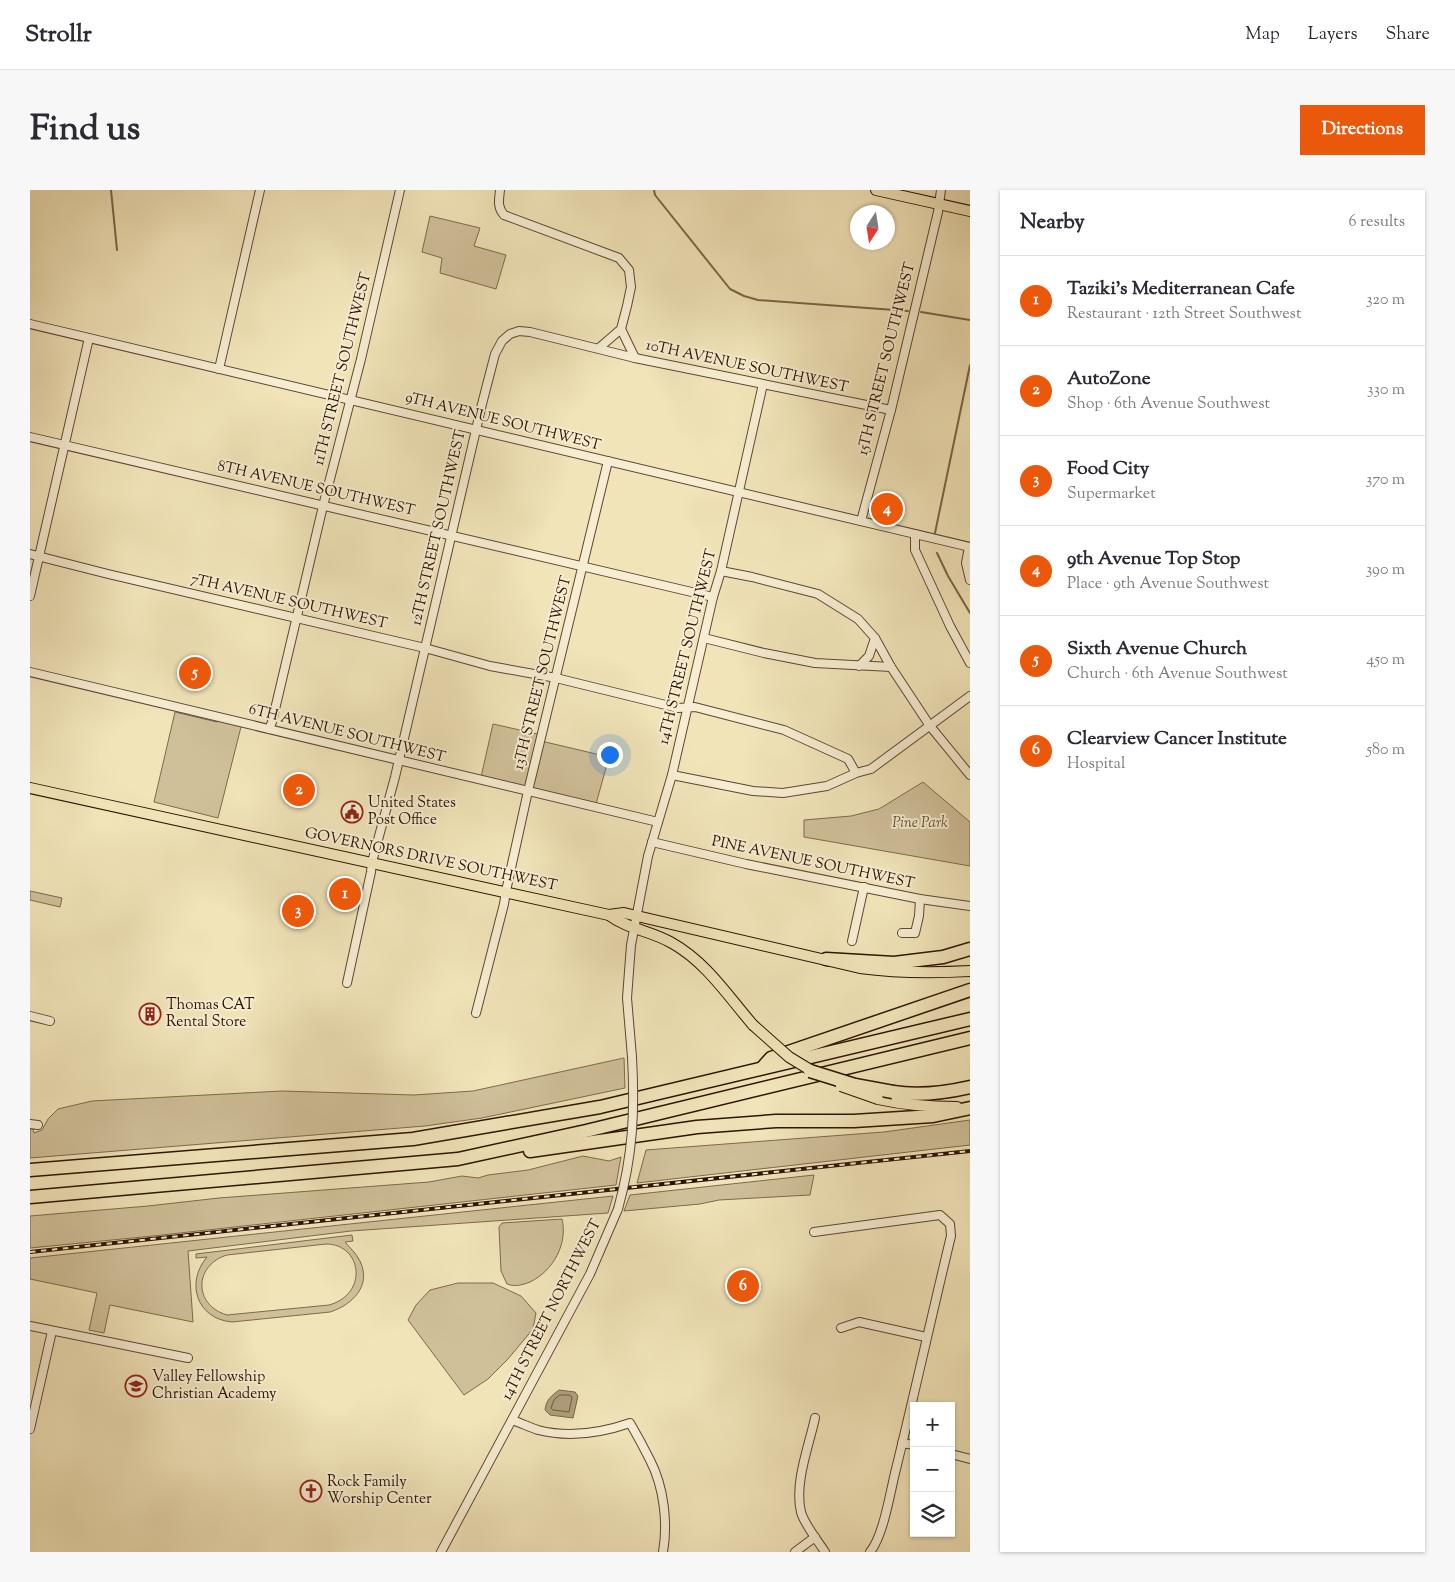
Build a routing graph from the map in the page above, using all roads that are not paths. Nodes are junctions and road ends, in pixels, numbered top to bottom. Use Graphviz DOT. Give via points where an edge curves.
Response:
graph roads {
  1 [pos="260,190"];
  2 [pos="400,190"];
  3 [pos="500,190"];
  4 [pos="876,190"];
  5 [pos="942,190"];
  6 [pos="939,204"];
  7 [pos="970,211"];
  8 [pos="30,324"];
  9 [pos="621,329"];
  10 [pos="89,338"];
  11 [pos="599,348"];
  12 [pos="635,358"];
  13 [pos="219,369"];
  14 [pos="763,384"];
  15 [pos="351,399"];
  16 [pos="891,410"];
  17 [pos="476,429"];
  18 [pos="30,436"];
  19 [pos="64,444"];
  20 [pos="608,461"];
  21 [pos="739,492"];
  22 [pos="323,506"];
  23 [pos="861,521"];
  24 [pos="451,534"];
  25 [pos="915,534"];
  26 [pos="969,547"];
  27 [pos="30,554"];
  28 [pos="39,556"];
  29 [pos="582,567"];
  30 [pos="721,571"];
  31 [pos="970,580"];
  32 [pos="30,596"];
  33 [pos="713,597"];
  34 [pos="296,618"];
  35 [pos="704,638"];
  36 [pos="875,638"];
  37 [pos="425,648"];
  38 [pos="970,663"];
  39 [pos="859,666"];
  40 [pos="891,667"];
  41 [pos="30,672"];
  42 [pos="556,678"];
  43 [pos="970,696"];
  44 [pos="687,707"];
  45 [pos="930,726"];
  46 [pos="268,729"];
  47 [pos="399,760"];
  48 [pos="856,773"];
  49 [pos="672,775"];
  50 [pos="970,775"];
  51 [pos="30,788"];
  52 [pos="528,791"];
  53 [pos="658,822"];
  54 [pos="652,842"];
  55 [pos="372,862"];
  56 [pos="864,887"];
  57 [pos="506,891"];
  58 [pos="920,899"];
  59 [pos="970,906"];
  60 [pos="609,915"];
  61 [pos="637,916"];
  62 [pos="636,928"];
  63 [pos="902,933"];
  64 [pos="852,941"];
  65 [pos="970,949"];
  66 [pos="826,959"];
  67 [pos="970,971"];
  68 [pos="346,983"];
  69 [pos="970,990"];
  70 [pos="476,1013"];
  71 [pos="30,1016"];
  72 [pos="970,1019"];
  73 [pos="50,1021"];
  74 [pos="970,1038"];
  75 [pos="762,1068"];
  76 [pos="810,1071"];
  77 [pos="970,1087"];
  78 [pos="970,1107"];
  79 [pos="458,1159"];
  80 [pos="34,1170"];
  81 [pos="30,1197"];
  82 [pos="814,1232"];
  83 [pos="30,1326"];
  84 [pos="840,1328"];
  85 [pos="52,1330"];
  86 [pos="926,1337"];
  87 [pos="188,1358"];
  88 [pos="815,1418"];
  89 [pos="512,1420"];
  90 [pos="30,1429"];
  91 [pos="902,1443"];
  92 [pos="910,1445"];
  93 [pos="955,1455"];
  94 [pos="970,1459"];
  95 [pos="815,1537"];
  96 [pos="441,1552"];
  97 [pos="663,1552"];
  98 [pos="795,1552"];
  99 [pos="825,1552"];
  100 [pos="870,1552"];
  1 -- 13 [label="street"];
  2 -- 15 [label="street, 11TH STREET SOUTHWEST"];
  3 -- 9 [label="street" via="498,203 504,215 619,258 629,270 631,287"];
  4 -- 6 [label="main road"];
  5 -- 6 [label="street, 15TH STREET SOUTHWEST"];
  6 -- 7 [label="main road"];
  6 -- 16 [label="street, 15TH STREET SOUTHWEST"];
  8 -- 10 [label="street, 9TH AVENUE SOUTHWEST"];
  9 -- 11 [label="street"];
  9 -- 12 [label="street"];
  10 -- 13 [label="street, 9TH AVENUE SOUTHWEST"];
  10 -- 19 [label="street"];
  11 -- 12 [label="street, 10TH AVENUE SOUTHWEST"];
  11 -- 17 [label="street, 12TH STREET SOUTHWEST" via="530,332 510,334 502,341 496,354"];
  12 -- 14 [label="street, 10TH AVENUE SOUTHWEST"];
  13 -- 15 [label="street, 9TH AVENUE SOUTHWEST"];
  14 -- 16 [label="street, 10TH AVENUE SOUTHWEST"];
  14 -- 21 [label="street, 14TH STREET SOUTHWEST"];
  15 -- 17 [label="street, 9TH AVENUE SOUTHWEST"];
  15 -- 22 [label="street, 11TH STREET SOUTHWEST"];
  16 -- 23 [label="street, 15TH STREET SOUTHWEST"];
  17 -- 20 [label="street, 9TH AVENUE SOUTHWEST"];
  17 -- 24 [label="street, 12TH STREET SOUTHWEST"];
  18 -- 19 [label="street, 8TH AVENUE SOUTHWEST"];
  19 -- 22 [label="street, 8TH AVENUE SOUTHWEST"];
  19 -- 28 [label="street"];
  20 -- 21 [label="street, 9TH AVENUE SOUTHWEST"];
  20 -- 29 [label="street, 13TH STREET SOUTHWEST"];
  21 -- 23 [label="street, 9TH AVENUE SOUTHWEST"];
  21 -- 30 [label="street, 14TH STREET SOUTHWEST"];
  22 -- 24 [label="street, 8TH AVENUE SOUTHWEST"];
  22 -- 34 [label="street, 11TH STREET SOUTHWEST"];
  23 -- 25 [label="street, 9TH AVENUE SOUTHWEST"];
  24 -- 29 [label="street, 8TH AVENUE SOUTHWEST"];
  24 -- 37 [label="street, 12TH STREET SOUTHWEST"];
  25 -- 26 [label="street, 9TH AVENUE SOUTHWEST"];
  25 -- 38 [label="street" via="915,550"];
  26 -- 31 [label="street" via="966,563"];
  27 -- 28 [label="street, 7TH AVENUE SOUTHWEST"];
  28 -- 32 [label="street"];
  28 -- 34 [label="street, 7TH AVENUE SOUTHWEST"];
  29 -- 33 [label="street, 8TH AVENUE SOUTHWEST"];
  29 -- 42 [label="street, 13TH STREET SOUTHWEST"];
  30 -- 33 [label="street, 14TH STREET SOUTHWEST"];
  30 -- 36 [label="street" via="818,594 858,619"];
  33 -- 35 [label="street, 14TH STREET SOUTHWEST"];
  34 -- 37 [label="street, 7TH AVENUE SOUTHWEST"];
  34 -- 46 [label="street, 11TH STREET SOUTHWEST"];
  35 -- 39 [label="street" via="815,663"];
  35 -- 44 [label="street, 14TH STREET SOUTHWEST"];
  36 -- 39 [label="street" via="869,656"];
  36 -- 40 [label="street"];
  37 -- 42 [label="street, 7TH AVENUE SOUTHWEST" via="490,666"];
  37 -- 47 [label="street, 12TH STREET SOUTHWEST"];
  39 -- 40 [label="street"];
  40 -- 45 [label="street"];
  41 -- 46 [label="street, 6TH AVENUE SOUTHWEST"];
  42 -- 44 [label="street, 7TH AVENUE SOUTHWEST" via="678,708"];
  42 -- 52 [label="street, 13TH STREET SOUTHWEST"];
  43 -- 45 [label="street"];
  44 -- 48 [label="street, 7TH AVENUE SOUTHWEST" via="784,730 848,760"];
  44 -- 49 [label="street, 14TH STREET SOUTHWEST"];
  45 -- 48 [label="street" via="871,769"];
  45 -- 50 [label="street"];
  46 -- 47 [label="street, 6TH AVENUE SOUTHWEST"];
  47 -- 52 [label="street, 6TH AVENUE SOUTHWEST"];
  47 -- 55 [label="street, 12TH STREET SOUTHWEST"];
  48 -- 49 [label="street" via="826,786 783,792 753,791"];
  49 -- 53 [label="street, 14TH STREET SOUTHWEST"];
  51 -- 55 [label="main road, GOVERNORS DRIVE SOUTHWEST"];
  52 -- 53 [label="street, 6TH AVENUE SOUTHWEST"];
  52 -- 57 [label="street, 13TH STREET SOUTHWEST"];
  53 -- 54 [label="street, 14TH STREET SOUTHWEST"];
  54 -- 56 [label="street, PINE AVENUE SOUTHWEST"];
  54 -- 61 [label="street, 14TH STREET SOUTHWEST"];
  55 -- 57 [label="main road, GOVERNORS DRIVE SOUTHWEST"];
  55 -- 68 [label="street, 12TH STREET SOUTHWEST"];
  56 -- 58 [label="street, PINE AVENUE SOUTHWEST"];
  56 -- 64 [label="street"];
  57 -- 60 [label="main road, GOVERNORS DRIVE SOUTHWEST"];
  57 -- 70 [label="street, 13TH STREET SOUTHWEST"];
  58 -- 59 [label="street, PINE AVENUE SOUTHWEST"];
  58 -- 63 [label="street" via="915,933"];
  60 -- 61 [label="main road, GOVERNORS DRIVE SOUTHWEST" via="624,913"];
  60 -- 62 [label="main road" via="619,923"];
  61 -- 62 [label="street, 14TH STREET NORTHWEST"];
  61 -- 66 [label="main road, GOVERNORS DRIVE SOUTHWEST"];
  62 -- 76 [label="main road, bridge" via="679,946 714,978 753,1025"];
  62 -- 89 [label="street, 14TH STREET NORTHWEST, bridge" via="627,986 634,1095 626,1180 618,1209 590,1274"];
  65 -- 66 [label="highway" via="943,957 894,963"];
  66 -- 67 [label="main road, GOVERNORS DRIVE SOUTHWEST" via="887,972"];
  69 -- 75 [label="highway" via="779,1055"];
  71 -- 73 [label="street"];
  72 -- 75 [label="highway"];
  74 -- 79 [label="highway" via="586,1132"];
  75 -- 80 [label="highway" via="600,1107 413,1139"];
  76 -- 77 [label="highway, bridge" via="892,1092 943,1093"];
  76 -- 78 [label="main road, bridge" via="878,1099 934,1107"];
  78 -- 79 [label="highway" via="924,1117 776,1121 697,1127"];
  79 -- 81 [label="highway"];
  82 -- 86 [label="street" via="940,1215 950,1224 951,1236"];
  83 -- 85 [label="street"];
  84 -- 86 [label="street" via="859,1322"];
  85 -- 87 [label="street"];
  85 -- 90 [label="street"];
  86 -- 91 [label="street"];
  88 -- 95 [label="street" via="799,1485 801,1514"];
  89 -- 96 [label="street, 14TH STREET NORTHWEST"];
  89 -- 97 [label="street" via="537,1430 560,1434 609,1430 630,1422 651,1462 661,1492 666,1521"];
  91 -- 92 [label="street"];
  91 -- 100 [label="street" via="881,1529"];
  93 -- 94 [label="street"];
  95 -- 98 [label="street"];
  95 -- 99 [label="street"];
}
